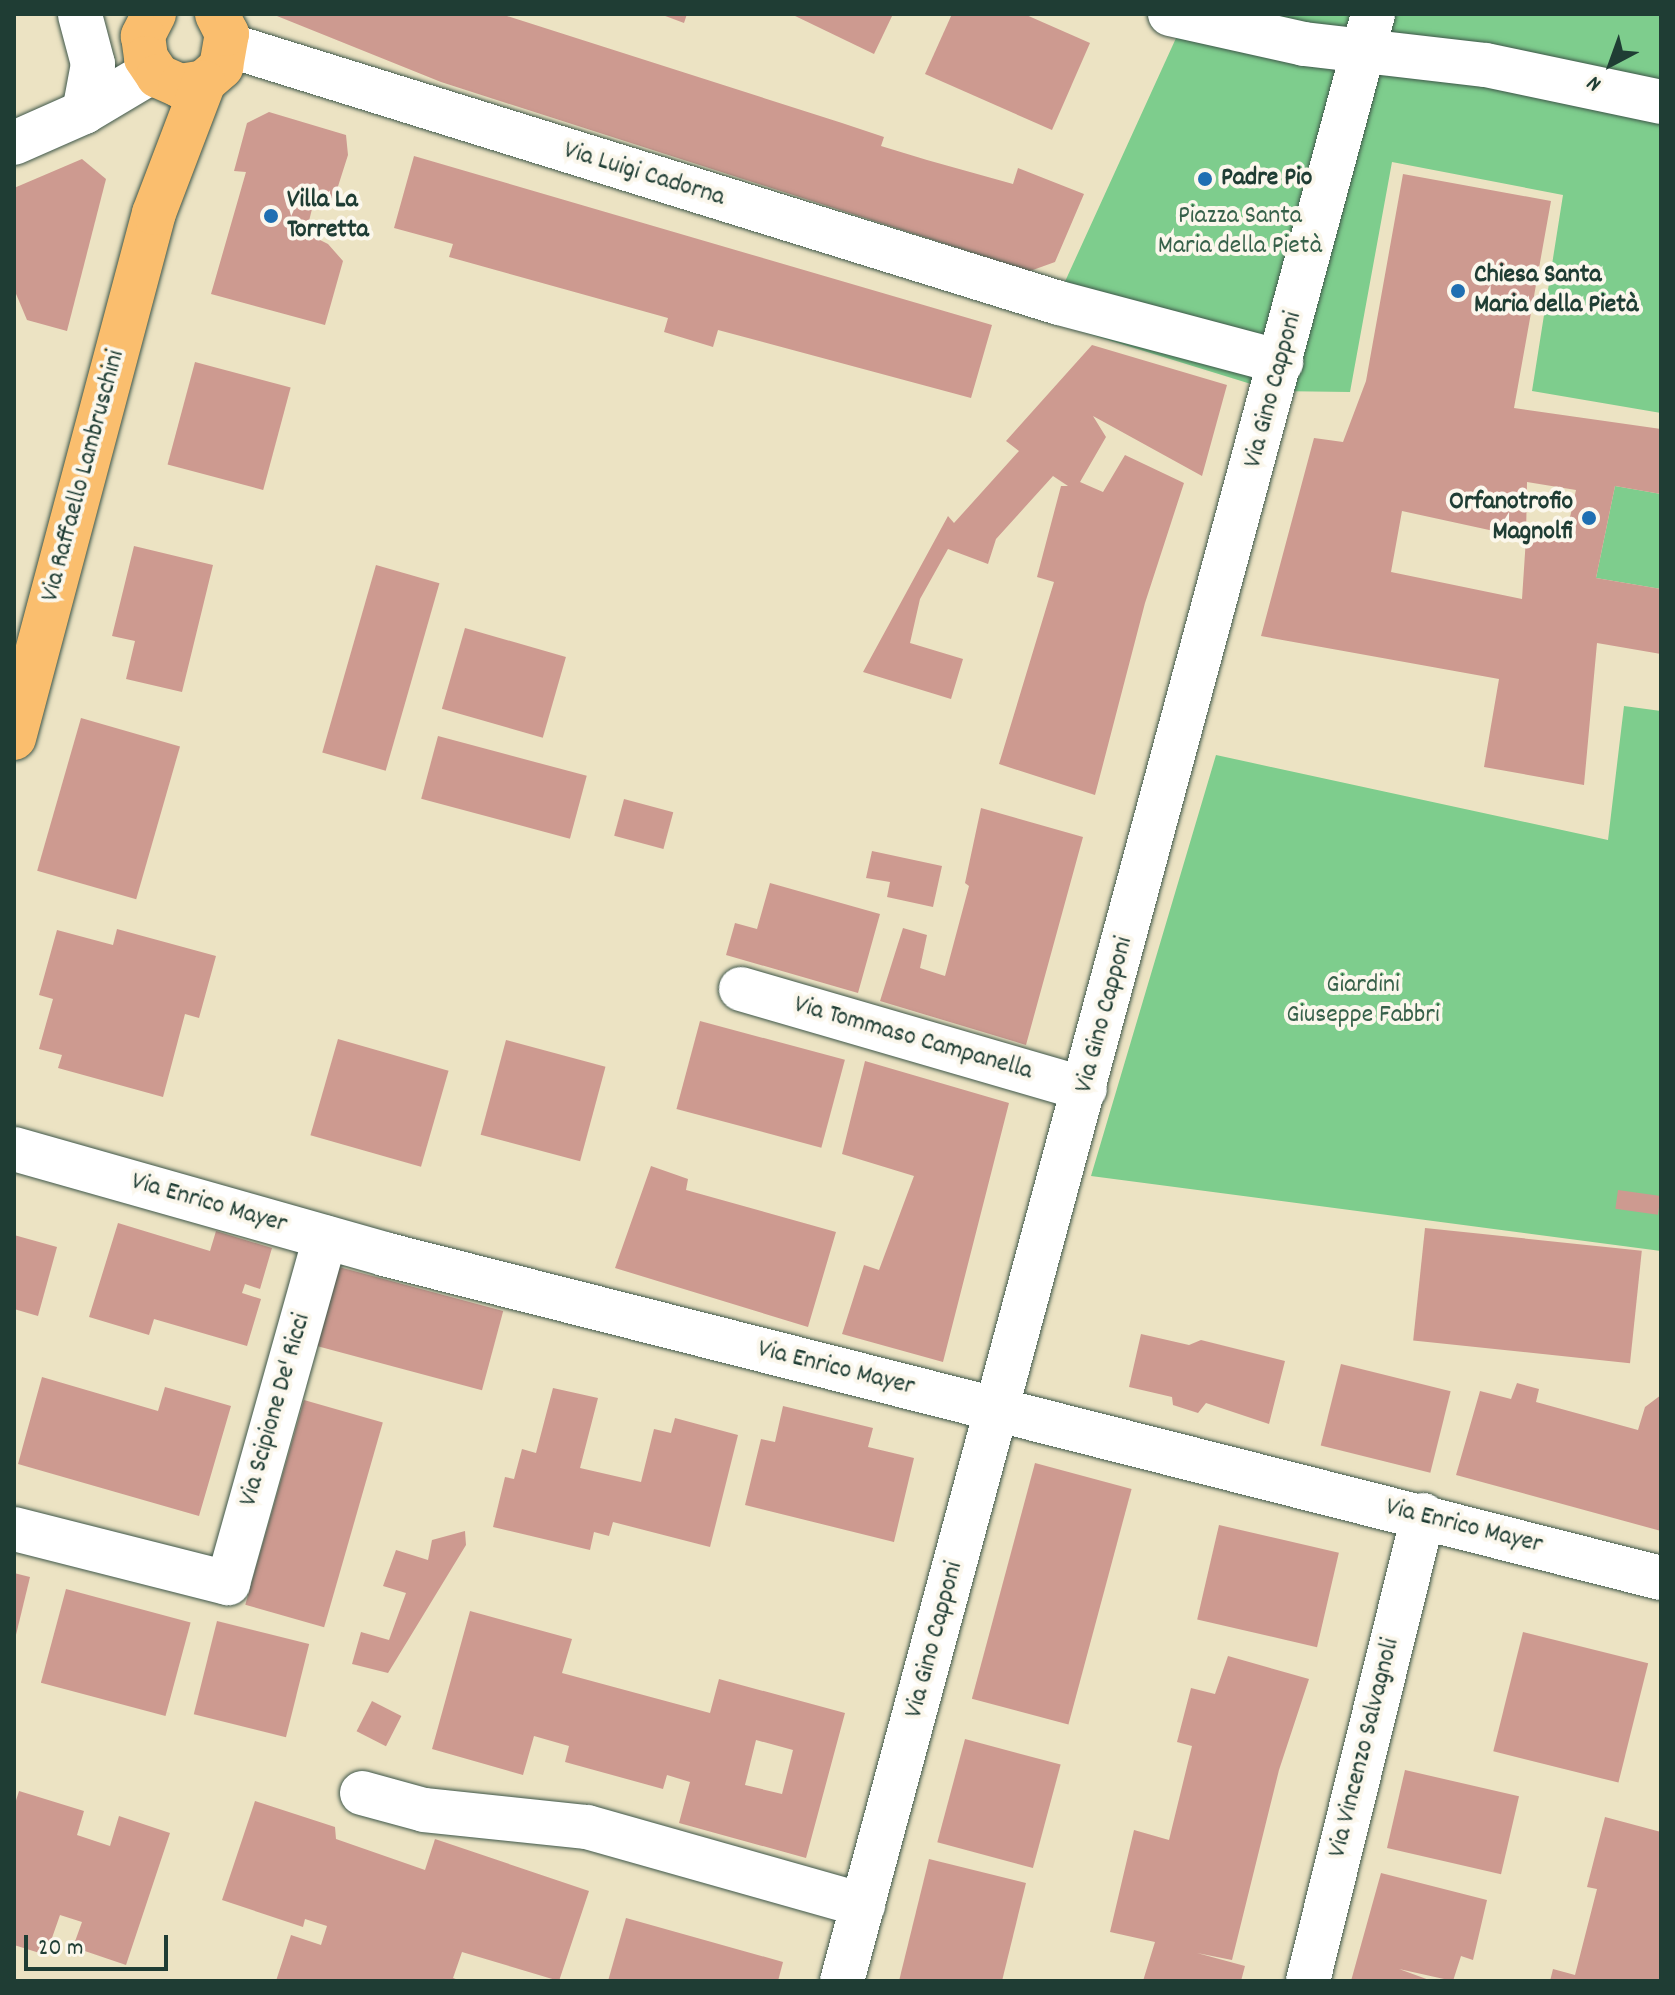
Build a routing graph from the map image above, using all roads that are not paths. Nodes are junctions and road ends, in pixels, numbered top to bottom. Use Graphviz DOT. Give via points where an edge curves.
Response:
graph roads {
  1 [pos="1170,14"];
  2 [pos="79,15"];
  3 [pos="220,22"];
  4 [pos="1370,31"];
  5 [pos="152,49"];
  6 [pos="204,82"];
  7 [pos="1661,102"];
  8 [pos="84,112"];
  9 [pos="14,143"];
  10 [pos="154,213"];
  11 [pos="1281,362"];
  12 [pos="14,738"];
  13 [pos="741,989"];
  14 [pos="1085,1089"];
  15 [pos="14,1149"];
  16 [pos="325,1237"];
  17 [pos="997,1411"];
  18 [pos="1423,1515"];
  19 [pos="14,1529"];
  20 [pos="1661,1578"];
  21 [pos="362,1793"];
  22 [pos="863,1905"];
  23 [pos="842,1981"];
  24 [pos="1308,1981"];
  1 -- 4 [label="street" via="1304,44"];
  2 -- 5 [label="street"];
  2 -- 8 [label="street" via="93,64"];
  3 -- 6 [label="main road" via="221,67"];
  3 -- 11 [label="street, Via Luigi Cadorna" via="1059,303"];
  4 -- 7 [label="street" via="1486,65"];
  4 -- 11 [label="street, Via Gino Capponi"];
  5 -- 6 [label="main road" via="180,86"];
  5 -- 8 [label="street"];
  5 -- 10 [label="main road"];
  6 -- 10 [label="main road"];
  8 -- 9 [label="street"];
  10 -- 12 [label="main road, Via Raffaello Lambruschini"];
  11 -- 14 [label="street, Via Gino Capponi"];
  13 -- 14 [label="street, Via Tommaso Campanella"];
  14 -- 17 [label="street, Via Gino Capponi"];
  15 -- 16 [label="street, Via Enrico Mayer"];
  16 -- 17 [label="street, Via Enrico Mayer"];
  16 -- 19 [label="street, Via Scipione De' Ricci" via="228,1583"];
  17 -- 18 [label="street, Via Enrico Mayer"];
  17 -- 22 [label="street, Via Gino Capponi"];
  18 -- 20 [label="street, Via Enrico Mayer"];
  18 -- 24 [label="street, Via Vincenzo Salvagnoli"];
  21 -- 22 [label="street" via="424,1810 587,1827"];
  22 -- 23 [label="street, Via Gino Capponi"];
}
